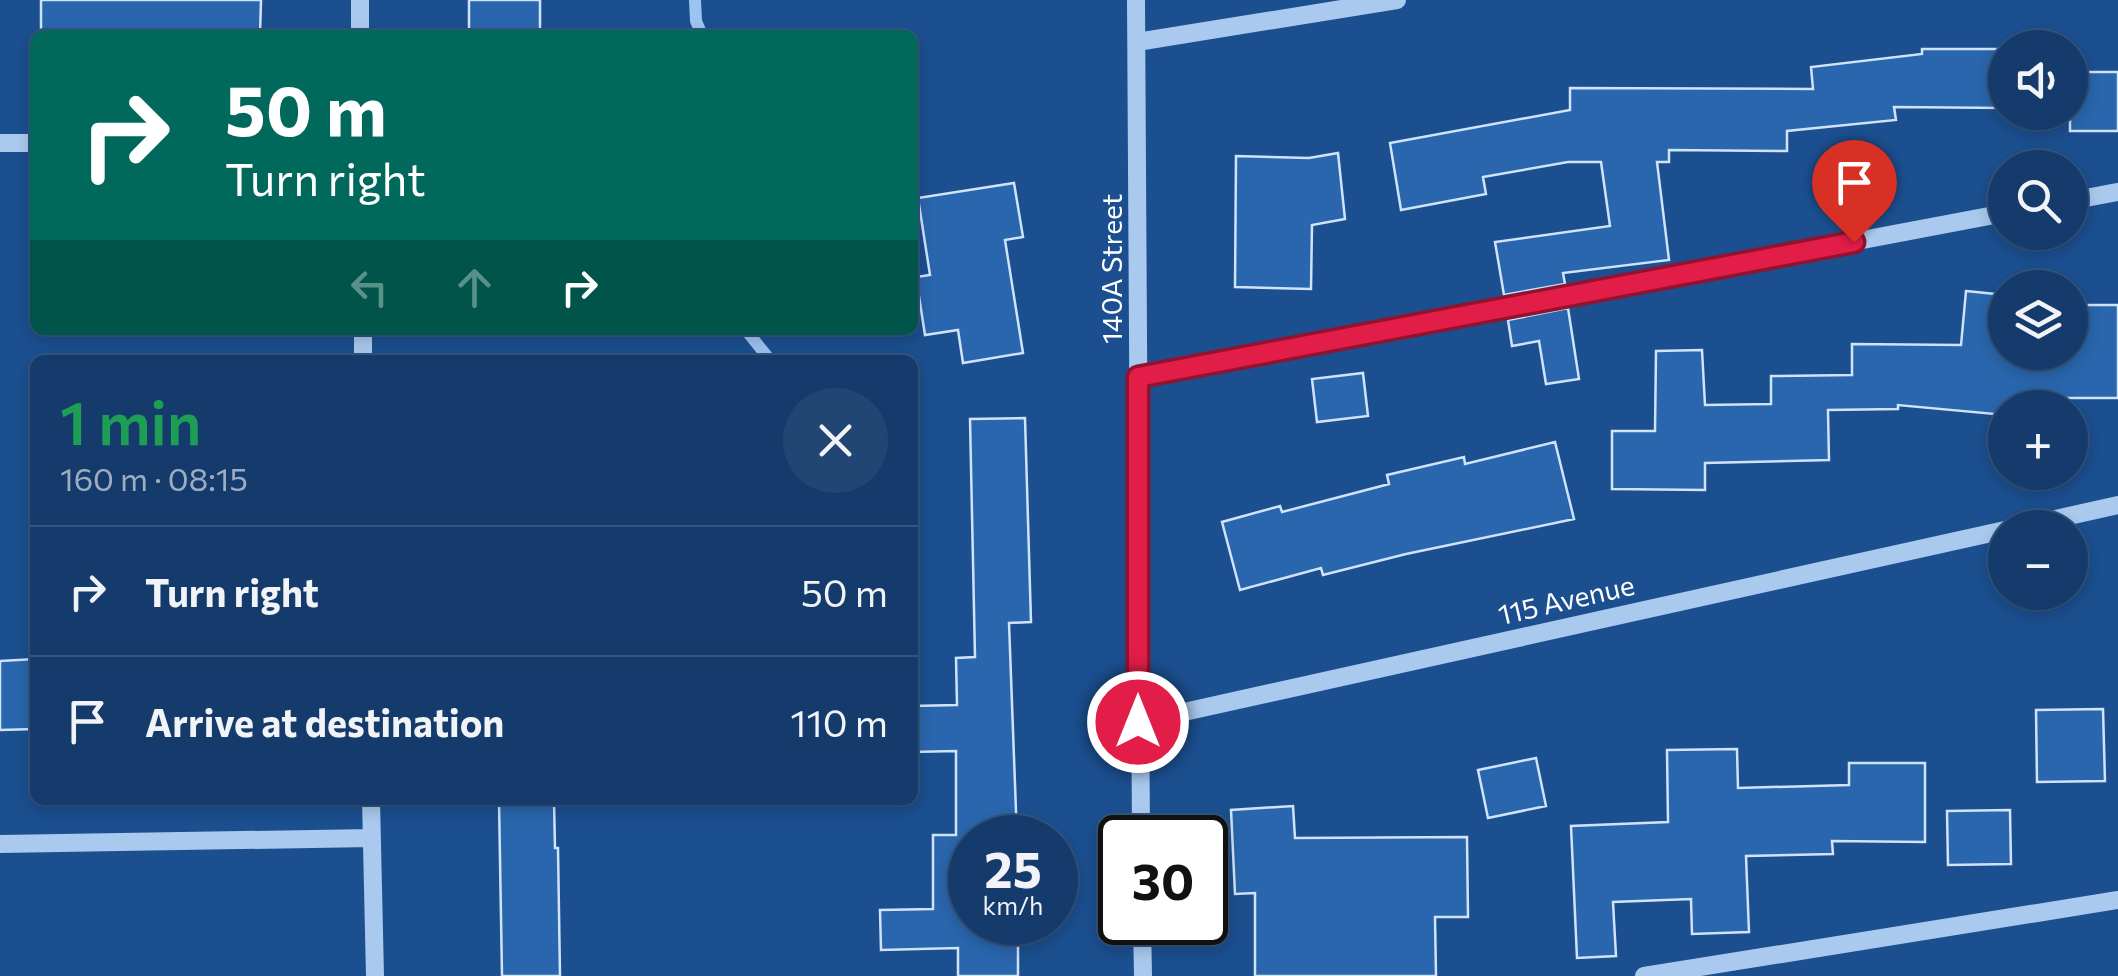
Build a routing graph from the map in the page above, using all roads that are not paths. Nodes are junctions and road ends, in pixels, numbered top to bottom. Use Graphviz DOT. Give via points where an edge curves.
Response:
graph roads {
  1 [pos="360,0"];
  2 [pos="1136,0"];
  3 [pos="1396,0"];
  4 [pos="360,30"];
  5 [pos="1137,42"];
  6 [pos="0,143"];
  7 [pos="30,143"];
  8 [pos="2117,192"];
  9 [pos="2088,198"];
  10 [pos="1988,216"];
  11 [pos="1138,377"];
  12 [pos="2118,504"];
  13 [pos="2088,511"];
  14 [pos="1988,534"];
  15 [pos="1138,722"];
  16 [pos="371,805"];
  17 [pos="1140,815"];
  18 [pos="372,838"];
  19 [pos="0,844"];
  20 [pos="2118,900"];
  21 [pos="1142,945"];
  22 [pos="375,976"];
  23 [pos="1143,976"];
  24 [pos="1644,976"];
  1 -- 4 [label="street"];
  2 -- 5 [label="street, 140A Street"];
  3 -- 5 [label="street"];
  5 -- 11 [label="street, 140A Street"];
  6 -- 7 [label="street"];
  8 -- 9 [label="street"];
  10 -- 11 [label="street"];
  11 -- 15 [label="street, 140A Street"];
  12 -- 13 [label="street"];
  14 -- 15 [label="street, 115 Avenue"];
  15 -- 17 [label="street, 140A Street"];
  16 -- 18 [label="street"];
  18 -- 19 [label="street"];
  18 -- 22 [label="street"];
  20 -- 24 [label="street"];
  21 -- 23 [label="street"];
}
